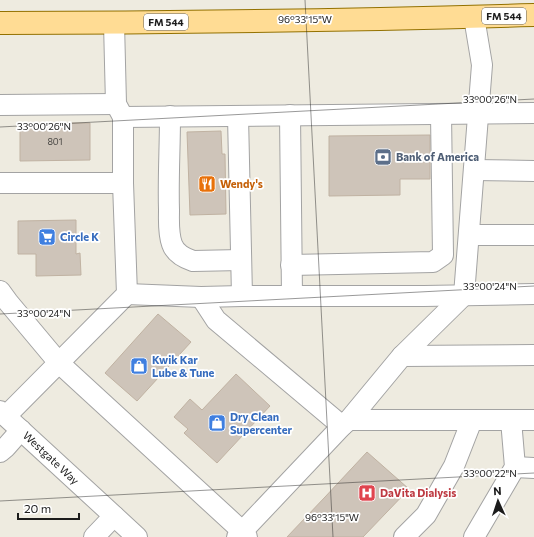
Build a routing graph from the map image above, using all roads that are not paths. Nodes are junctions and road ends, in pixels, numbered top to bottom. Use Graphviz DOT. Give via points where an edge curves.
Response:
graph roads {
  1 [pos="474,8"];
  2 [pos="534,15"];
  3 [pos="0,23"];
  4 [pos="114,23"];
  5 [pos="0,105"];
  6 [pos="119,110"];
  7 [pos="478,113"];
  8 [pos="534,113"];
  9 [pos="441,114"];
  10 [pos="290,115"];
  11 [pos="170,116"];
  12 [pos="238,116"];
  13 [pos="474,170"];
  14 [pos="534,171"];
  15 [pos="0,183"];
  16 [pos="124,183"];
  17 [pos="469,235"];
  18 [pos="534,235"];
  19 [pos="241,260"];
  20 [pos="291,264"];
  21 [pos="0,291"];
  22 [pos="127,294"];
  23 [pos="534,294"];
  24 [pos="464,295"];
  25 [pos="242,296"];
  26 [pos="292,296"];
  27 [pos="201,297"];
  28 [pos="534,355"];
  29 [pos="402,356"];
  30 [pos="59,363"];
  31 [pos="3,414"];
  32 [pos="472,420"];
  33 [pos="511,420"];
  34 [pos="534,420"];
  35 [pos="345,423"];
  36 [pos="21,430"];
  37 [pos="0,452"];
  38 [pos="524,468"];
  39 [pos="114,516"];
  40 [pos="242,535"];
  41 [pos="94,537"];
  42 [pos="137,537"];
  43 [pos="404,537"];
  44 [pos="474,537"];
  1 -- 2 [label="main road, FM 544 / FM 544"];
  1 -- 4 [label="main road, FM 544 / FM 544" via="325,20"];
  1 -- 7 [label="street" via="482,65"];
  3 -- 4 [label="main road, FM 544 / FM 544"];
  4 -- 6 [label="street"];
  5 -- 6 [label="street"];
  6 -- 11 [label="street"];
  6 -- 16 [label="street"];
  7 -- 8 [label="street"];
  7 -- 9 [label="street"];
  7 -- 13 [label="street"];
  9 -- 10 [label="street"];
  9 -- 20 [label="street" via="443,255 433,262"];
  10 -- 12 [label="street"];
  10 -- 20 [label="street"];
  11 -- 12 [label="street"];
  11 -- 19 [label="street" via="168,193 169,235 172,244 180,254 193,261"];
  12 -- 19 [label="street"];
  13 -- 14 [label="street"];
  13 -- 17 [label="street"];
  15 -- 16 [label="street"];
  16 -- 22 [label="street"];
  17 -- 18 [label="street"];
  17 -- 24 [label="street"];
  19 -- 25 [label="street"];
  20 -- 26 [label="street"];
  21 -- 30 [label="street"];
  22 -- 27 [label="street"];
  22 -- 30 [label="street"];
  23 -- 24 [label="street"];
  24 -- 26 [label="street"];
  24 -- 29 [label="street"];
  25 -- 26 [label="street"];
  25 -- 27 [label="street"];
  27 -- 35 [label="street" via="216,320"];
  28 -- 29 [label="street"];
  29 -- 35 [label="street"];
  30 -- 31 [label="street"];
  30 -- 40 [label="street"];
  31 -- 36 [label="street, Westgate Way"];
  32 -- 33 [label="street"];
  32 -- 35 [label="street"];
  32 -- 43 [label="street" via="454,466 426,515"];
  33 -- 34 [label="street"];
  33 -- 38 [label="street"];
  35 -- 40 [label="street"];
  36 -- 37 [label="street"];
  36 -- 39 [label="street, Westgate Way"];
  38 -- 44 [label="street"];
  39 -- 41 [label="street"];
  39 -- 42 [label="street, Westgate Way"];
}
